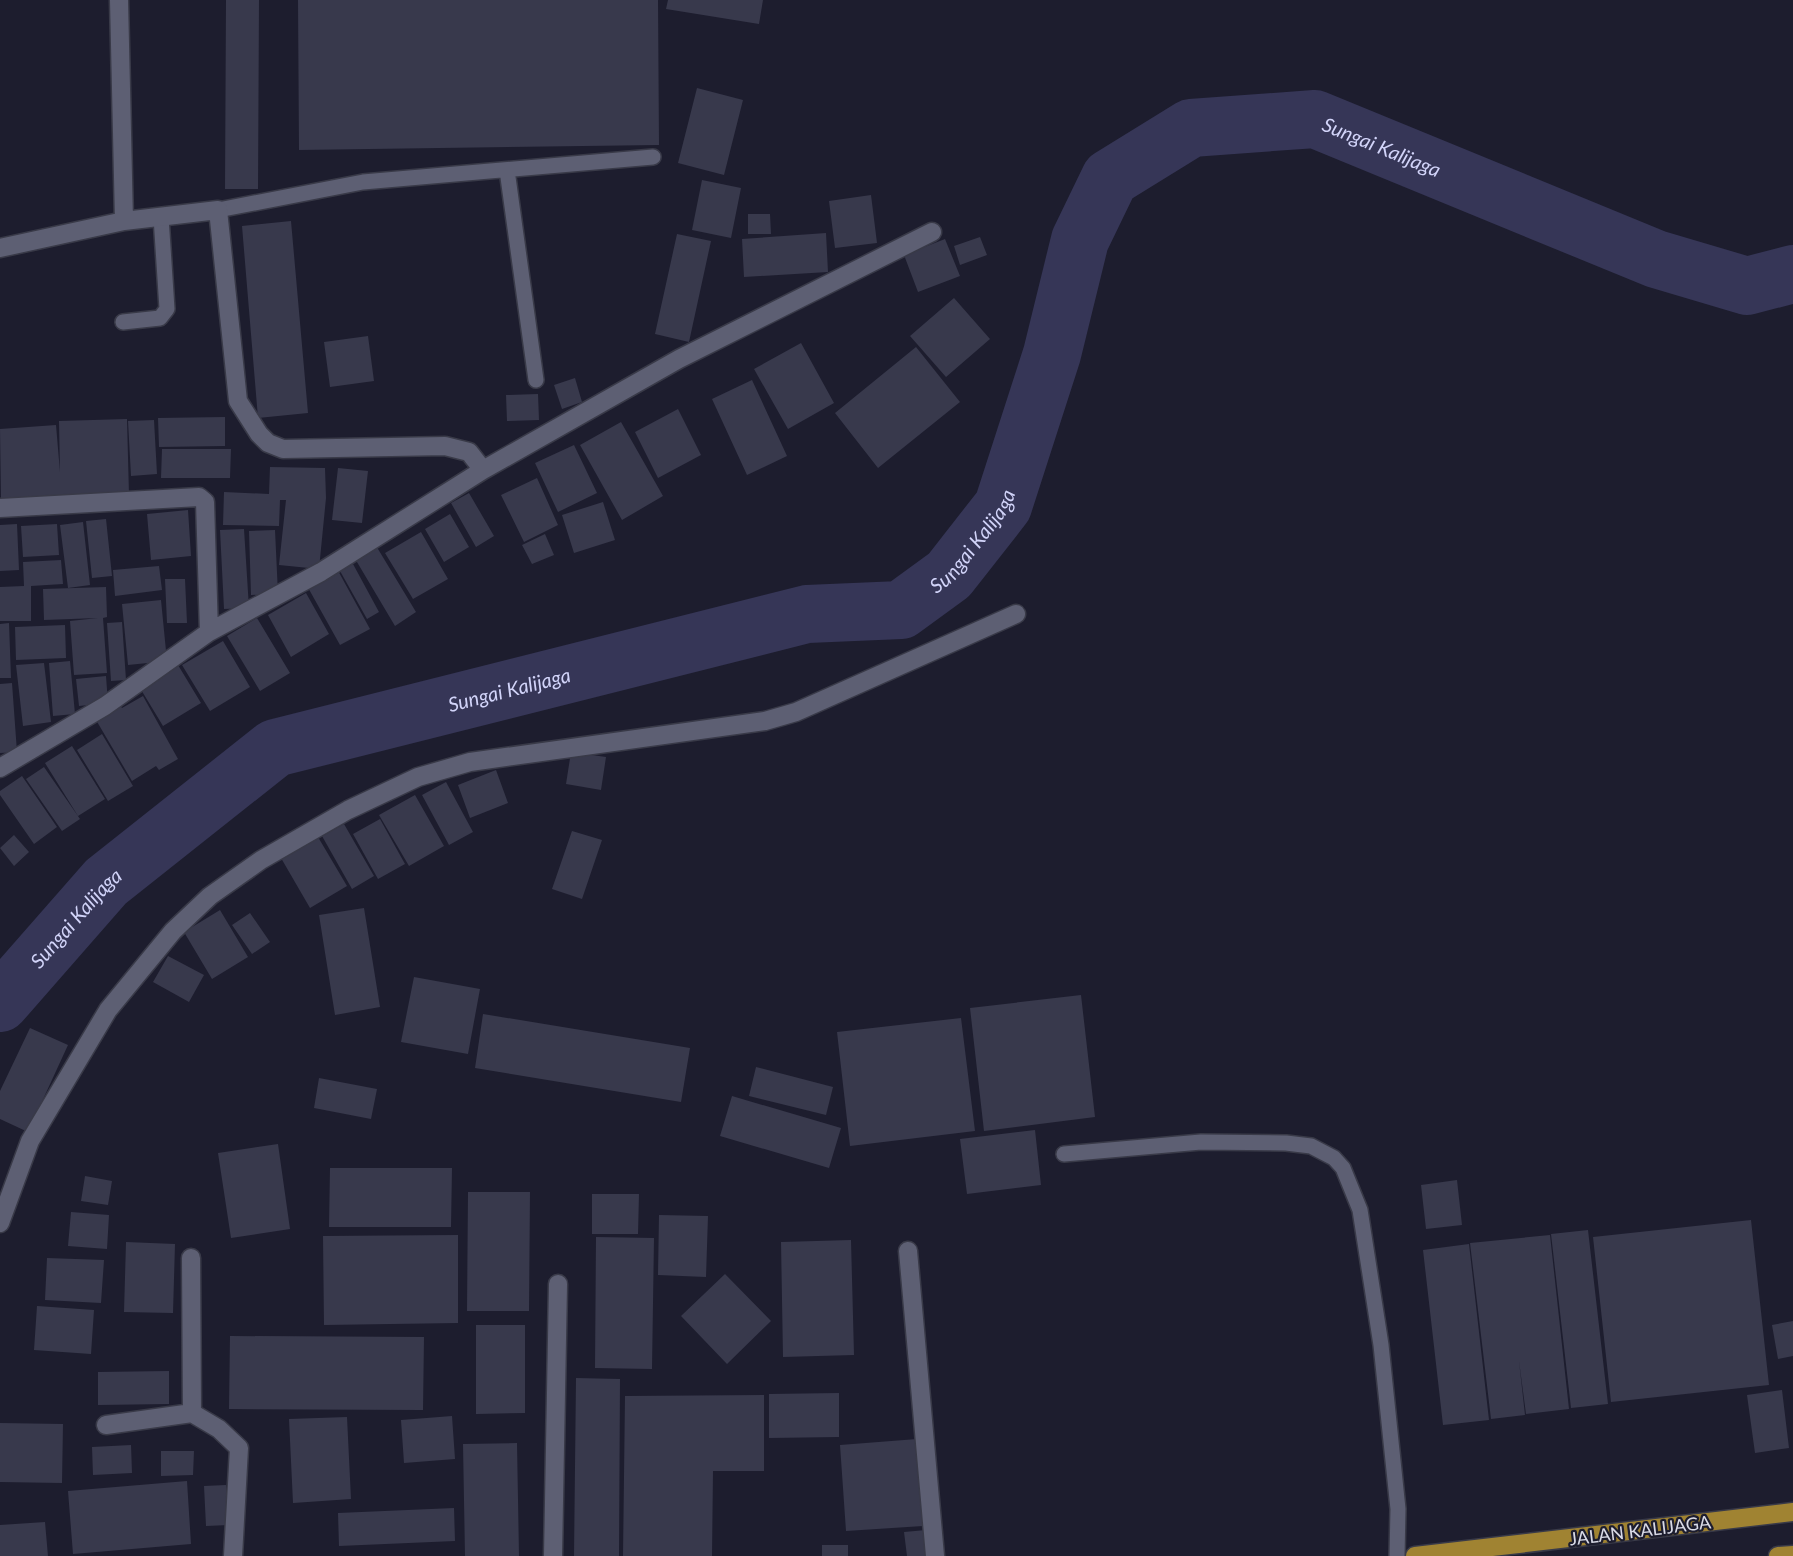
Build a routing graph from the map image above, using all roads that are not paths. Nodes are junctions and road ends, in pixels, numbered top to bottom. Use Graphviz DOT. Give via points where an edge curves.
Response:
graph roads {
  1 [pos="119,0"];
  2 [pos="653,157"];
  3 [pos="507,170"];
  4 [pos="218,210"];
  5 [pos="161,217"];
  6 [pos="124,221"];
  7 [pos="932,232"];
  8 [pos="0,248"];
  9 [pos="123,322"];
  10 [pos="536,380"];
  11 [pos="483,470"];
  12 [pos="0,508"];
  13 [pos="1016,614"];
  14 [pos="209,632"];
  15 [pos="0,768"];
  16 [pos="1064,1154"];
  17 [pos="0,1223"];
  18 [pos="908,1251"];
  19 [pos="191,1258"];
  20 [pos="558,1284"];
  21 [pos="192,1413"];
  22 [pos="106,1425"];
  23 [pos="1793,1512"];
  24 [pos="1793,1555"];
  25 [pos="233,1556"];
  26 [pos="553,1556"];
  27 [pos="935,1556"];
  28 [pos="1397,1556"];
  29 [pos="1415,1556"];
  30 [pos="1778,1556"];
  1 -- 6 [label="street"];
  2 -- 3 [label="lane"];
  3 -- 4 [label="lane" via="363,182"];
  3 -- 10 [label="lane"];
  4 -- 5 [label="street"];
  4 -- 11 [label="street" via="238,401 258,434 283,449 445,446 469,453"];
  5 -- 6 [label="street"];
  5 -- 9 [label="lane" via="167,309 160,318"];
  6 -- 8 [label="street"];
  7 -- 11 [label="street" via="679,359"];
  11 -- 14 [label="street" via="321,572"];
  12 -- 14 [label="street" via="199,497 205,501"];
  13 -- 17 [label="street" via="796,712 765,721 470,762 418,777 348,810 261,860 210,896 173,931 108,1010 30,1141"];
  14 -- 15 [label="street" via="105,706"];
  16 -- 28 [label="lane" via="1202,1142 1286,1143 1311,1146 1328,1154 1343,1168 1360,1210 1381,1345 1398,1509"];
  18 -- 27 [label="street"];
  19 -- 21 [label="street"];
  20 -- 26 [label="street"];
  21 -- 22 [label="street"];
  21 -- 25 [label="street" via="219,1429 239,1448"];
  23 -- 29 [label="highway, JALAN KALIJAGA"];
  24 -- 30 [label="highway"];
}
